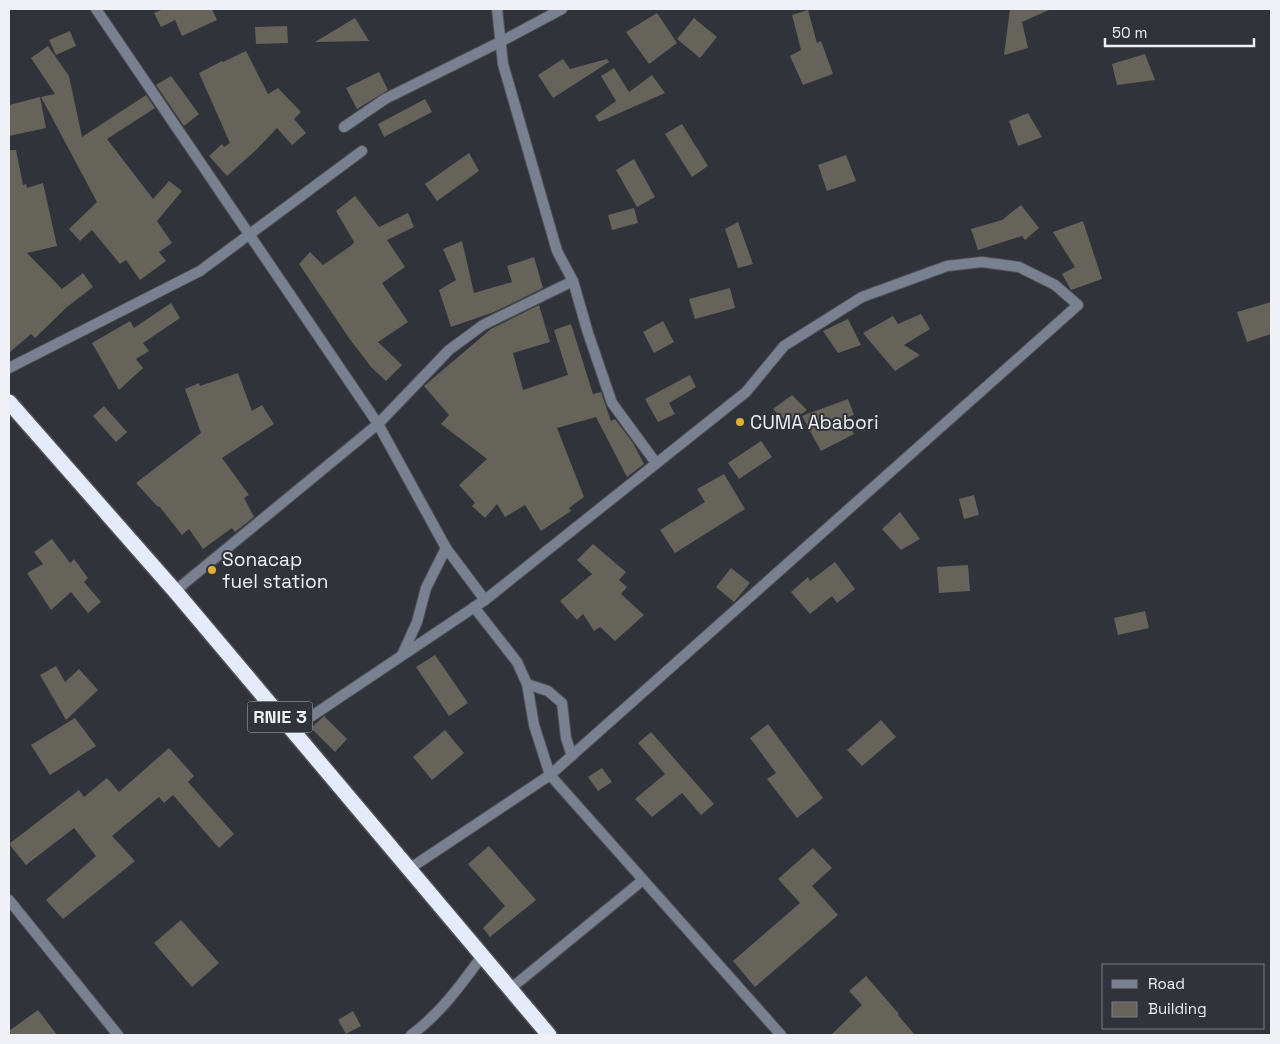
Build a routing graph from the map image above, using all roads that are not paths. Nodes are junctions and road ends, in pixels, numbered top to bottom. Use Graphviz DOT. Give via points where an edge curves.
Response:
graph roads {
  1 [pos="96,9"];
  2 [pos="497,9"];
  3 [pos="562,9"];
  4 [pos="502,41"];
  5 [pos="344,127"];
  6 [pos="362,151"];
  7 [pos="250,234"];
  8 [pos="573,281"];
  9 [pos="9,368"];
  10 [pos="9,402"];
  11 [pos="378,424"];
  12 [pos="656,463"];
  13 [pos="446,548"];
  14 [pos="175,590"];
  15 [pos="485,600"];
  16 [pos="474,607"];
  17 [pos="402,656"];
  18 [pos="528,684"];
  19 [pos="291,730"];
  20 [pos="572,756"];
  21 [pos="550,775"];
  22 [pos="409,870"];
  23 [pos="643,880"];
  24 [pos="9,900"];
  25 [pos="482,956"];
  26 [pos="510,989"];
  27 [pos="118,1035"];
  28 [pos="411,1035"];
  29 [pos="549,1035"];
  30 [pos="781,1035"];
  1 -- 7 [label="street"];
  2 -- 4 [label="street"];
  3 -- 4 [label="street"];
  4 -- 5 [label="street" via="385,98"];
  4 -- 8 [label="street" via="503,64 557,251"];
  6 -- 7 [label="street"];
  7 -- 9 [label="street" via="200,271"];
  7 -- 11 [label="street"];
  8 -- 11 [label="street" via="483,325 449,350"];
  8 -- 12 [label="street" via="612,403"];
  10 -- 14 [label="highway, RNIE 3"];
  11 -- 13 [label="street"];
  11 -- 14 [label="street"];
  12 -- 15 [label="street"];
  12 -- 20 [label="street" via="746,392 784,346 862,297 947,266 982,262 1019,267 1055,285 1078,305"];
  13 -- 15 [label="street"];
  13 -- 17 [label="street" via="426,588 417,622"];
  14 -- 19 [label="highway, RNIE 3"];
  15 -- 16 [label="street"];
  16 -- 17 [label="street"];
  16 -- 18 [label="street" via="517,662"];
  17 -- 19 [label="street"];
  18 -- 20 [label="street" via="548,691 562,703 566,738"];
  18 -- 21 [label="street" via="534,725"];
  19 -- 22 [label="highway, RNIE 3"];
  20 -- 21 [label="street"];
  21 -- 22 [label="street"];
  21 -- 23 [label="street"];
  22 -- 25 [label="highway, RNIE 3"];
  23 -- 26 [label="street"];
  23 -- 30 [label="street"];
  24 -- 27 [label="street"];
  25 -- 26 [label="highway, RNIE 3"];
  25 -- 28 [label="street" via="456,992 423,1027"];
  26 -- 29 [label="highway, RNIE 3"];
}
